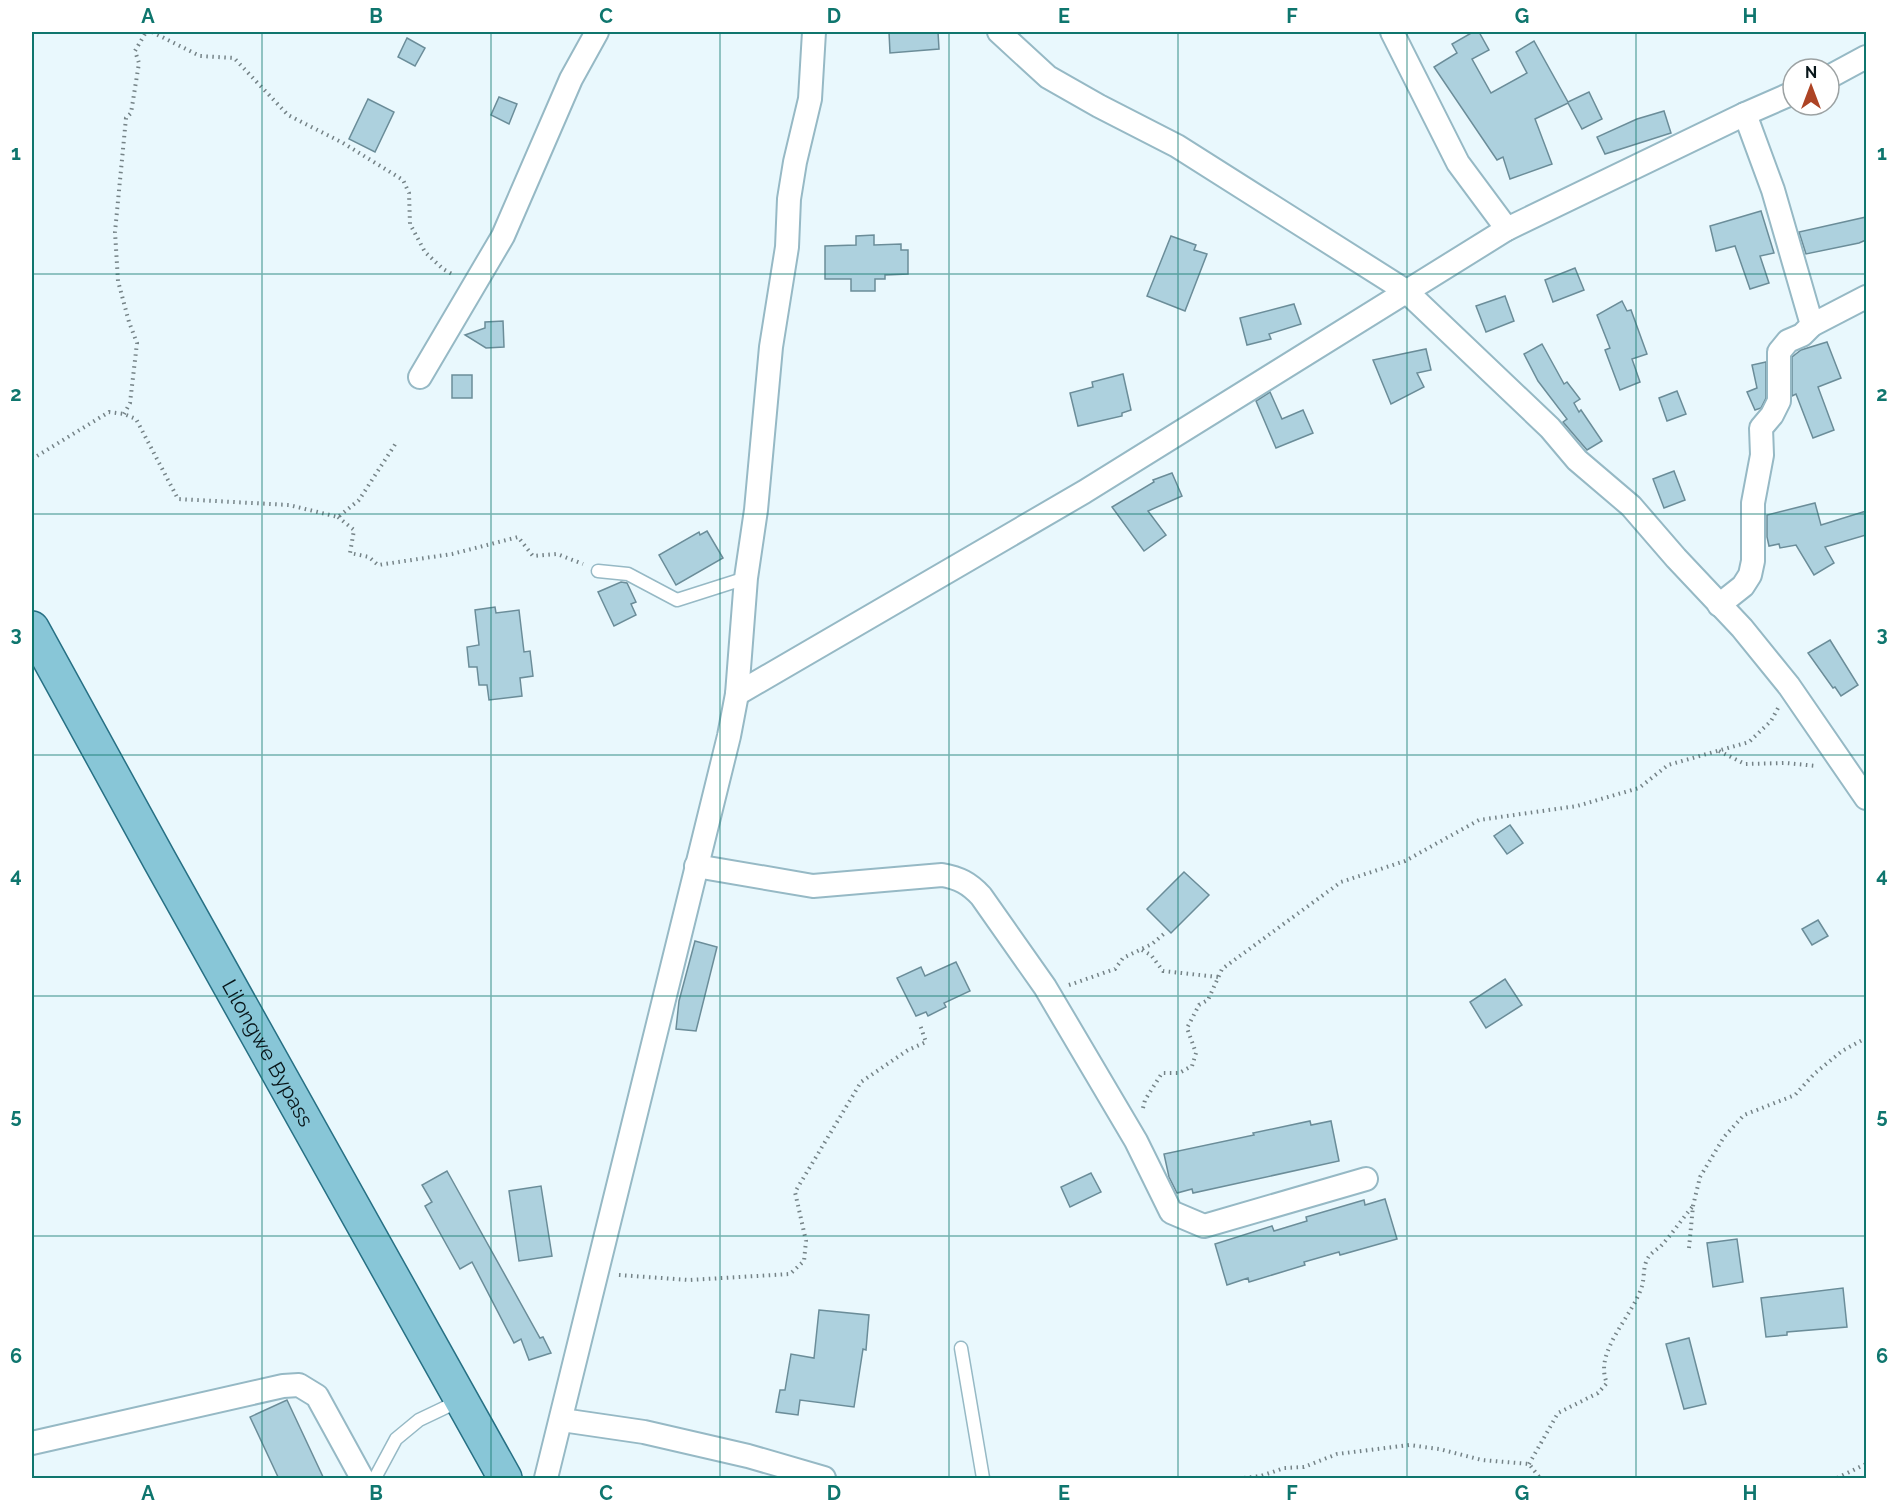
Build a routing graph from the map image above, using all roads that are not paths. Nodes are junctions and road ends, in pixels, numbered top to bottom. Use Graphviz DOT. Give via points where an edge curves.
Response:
graph roads {
  1 [pos="597,32"];
  2 [pos="814,32"];
  3 [pos="999,32"];
  4 [pos="1392,32"];
  5 [pos="1866,57"];
  6 [pos="1841,71"];
  7 [pos="1781,98"];
  8 [pos="1745,114"];
  9 [pos="1507,229"];
  10 [pos="1406,291"];
  11 [pos="1866,297"];
  12 [pos="1812,325"];
  13 [pos="420,377"];
  14 [pos="598,571"];
  15 [pos="746,578"];
  16 [pos="1719,605"];
  17 [pos="32,628"];
  18 [pos="737,694"];
  19 [pos="1866,798"];
  20 [pos="696,866"];
  21 [pos="1366,1179"];
  22 [pos="962,1348"];
  23 [pos="462,1400"];
  24 [pos="562,1420"];
  25 [pos="32,1443"];
  26 [pos="362,1479"];
  27 [pos="375,1479"];
  28 [pos="505,1479"];
  29 [pos="546,1479"];
  30 [pos="824,1479"];
  31 [pos="983,1479"];
  1 -- 13 [label="street" via="571,79 503,236"];
  2 -- 15 [label="street" via="810,99 789,199"];
  3 -- 10 [label="street" via="1048,77 1177,146"];
  4 -- 9 [label="street" via="1458,163"];
  5 -- 6 [label="street"];
  7 -- 8 [label="street"];
  8 -- 9 [label="street"];
  8 -- 12 [label="street" via="1773,190"];
  9 -- 10 [label="street"];
  10 -- 16 [label="street" via="1550,428 1577,460 1631,506"];
  10 -- 18 [label="street" via="1084,492"];
  11 -- 12 [label="street"];
  12 -- 16 [label="street" via="1779,352 1779,401 1761,428 1762,455 1753,503 1750,575 1743,586"];
  14 -- 15 [label="lane" via="628,574 677,600"];
  15 -- 18 [label="street"];
  16 -- 19 [label="street" via="1789,686"];
  17 -- 23 [label="main road, Lilongwe Bypass"];
  18 -- 20 [label="street"];
  20 -- 21 [label="street" via="813,886 942,875 958,877 971,885 1045,987 1136,1141 1171,1212 1204,1226"];
  20 -- 24 [label="street"];
  22 -- 31 [label="lane"];
  23 -- 27 [label="lane" via="419,1420 396,1439"];
  23 -- 28 [label="main road, Lilongwe Bypass"];
  24 -- 29 [label="street"];
  24 -- 30 [label="street" via="655,1435 748,1456"];
  25 -- 26 [label="street" via="299,1385 317,1396"];
}
